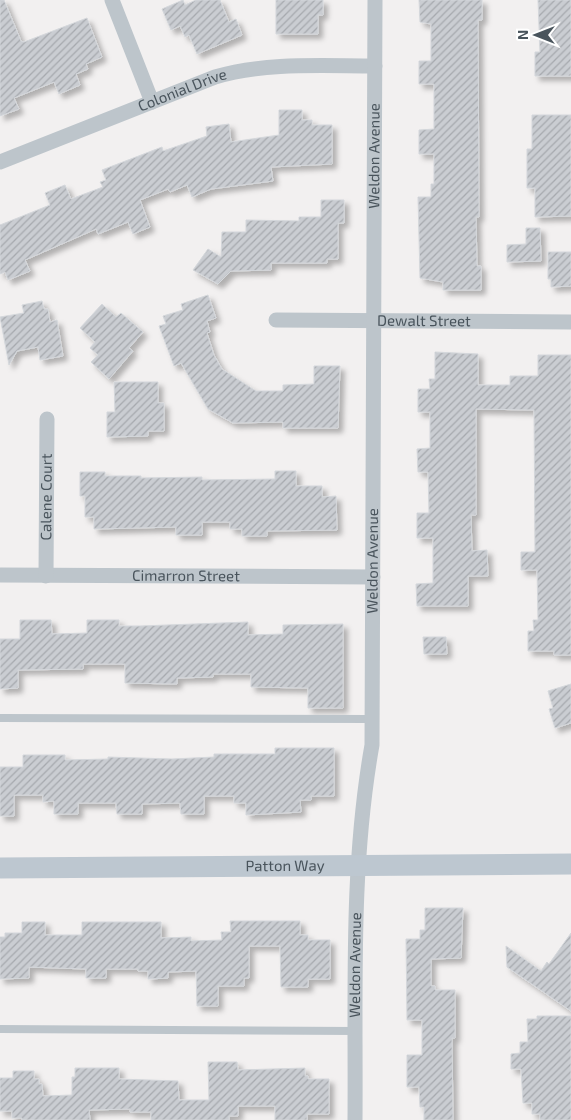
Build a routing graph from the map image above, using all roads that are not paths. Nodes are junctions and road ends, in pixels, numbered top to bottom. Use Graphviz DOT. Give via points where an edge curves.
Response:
graph roads {
  1 [pos="112,0"];
  2 [pos="375,0"];
  3 [pos="375,66"];
  4 [pos="152,102"];
  5 [pos="0,162"];
  6 [pos="276,320"];
  7 [pos="374,321"];
  8 [pos="571,322"];
  9 [pos="47,419"];
  10 [pos="0,575"];
  11 [pos="46,576"];
  12 [pos="373,577"];
  13 [pos="0,718"];
  14 [pos="372,719"];
  15 [pos="571,864"];
  16 [pos="356,866"];
  17 [pos="0,868"];
  18 [pos="0,1029"];
  19 [pos="356,1031"];
  20 [pos="355,1120"];
  1 -- 4 [label="street"];
  2 -- 3 [label="street, Weldon Avenue"];
  3 -- 4 [label="street, Colonial Drive" via="265,66 239,70"];
  3 -- 7 [label="street, Weldon Avenue"];
  4 -- 5 [label="street, Colonial Drive"];
  6 -- 7 [label="street, Dewalt Street"];
  7 -- 8 [label="street, Dewalt Street"];
  7 -- 12 [label="street, Weldon Avenue"];
  9 -- 11 [label="street, Calene Court"];
  10 -- 11 [label="street, Cimarron Street"];
  11 -- 12 [label="street, Cimarron Street"];
  12 -- 14 [label="street, Weldon Avenue"];
  13 -- 14 [label="lane"];
  14 -- 16 [label="street, Weldon Avenue" via="372,745"];
  15 -- 16 [label="street, Patton Way"];
  16 -- 17 [label="street, Patton Way"];
  16 -- 19 [label="street, Weldon Avenue"];
  18 -- 19 [label="lane"];
  19 -- 20 [label="street, Weldon Avenue"];
}
